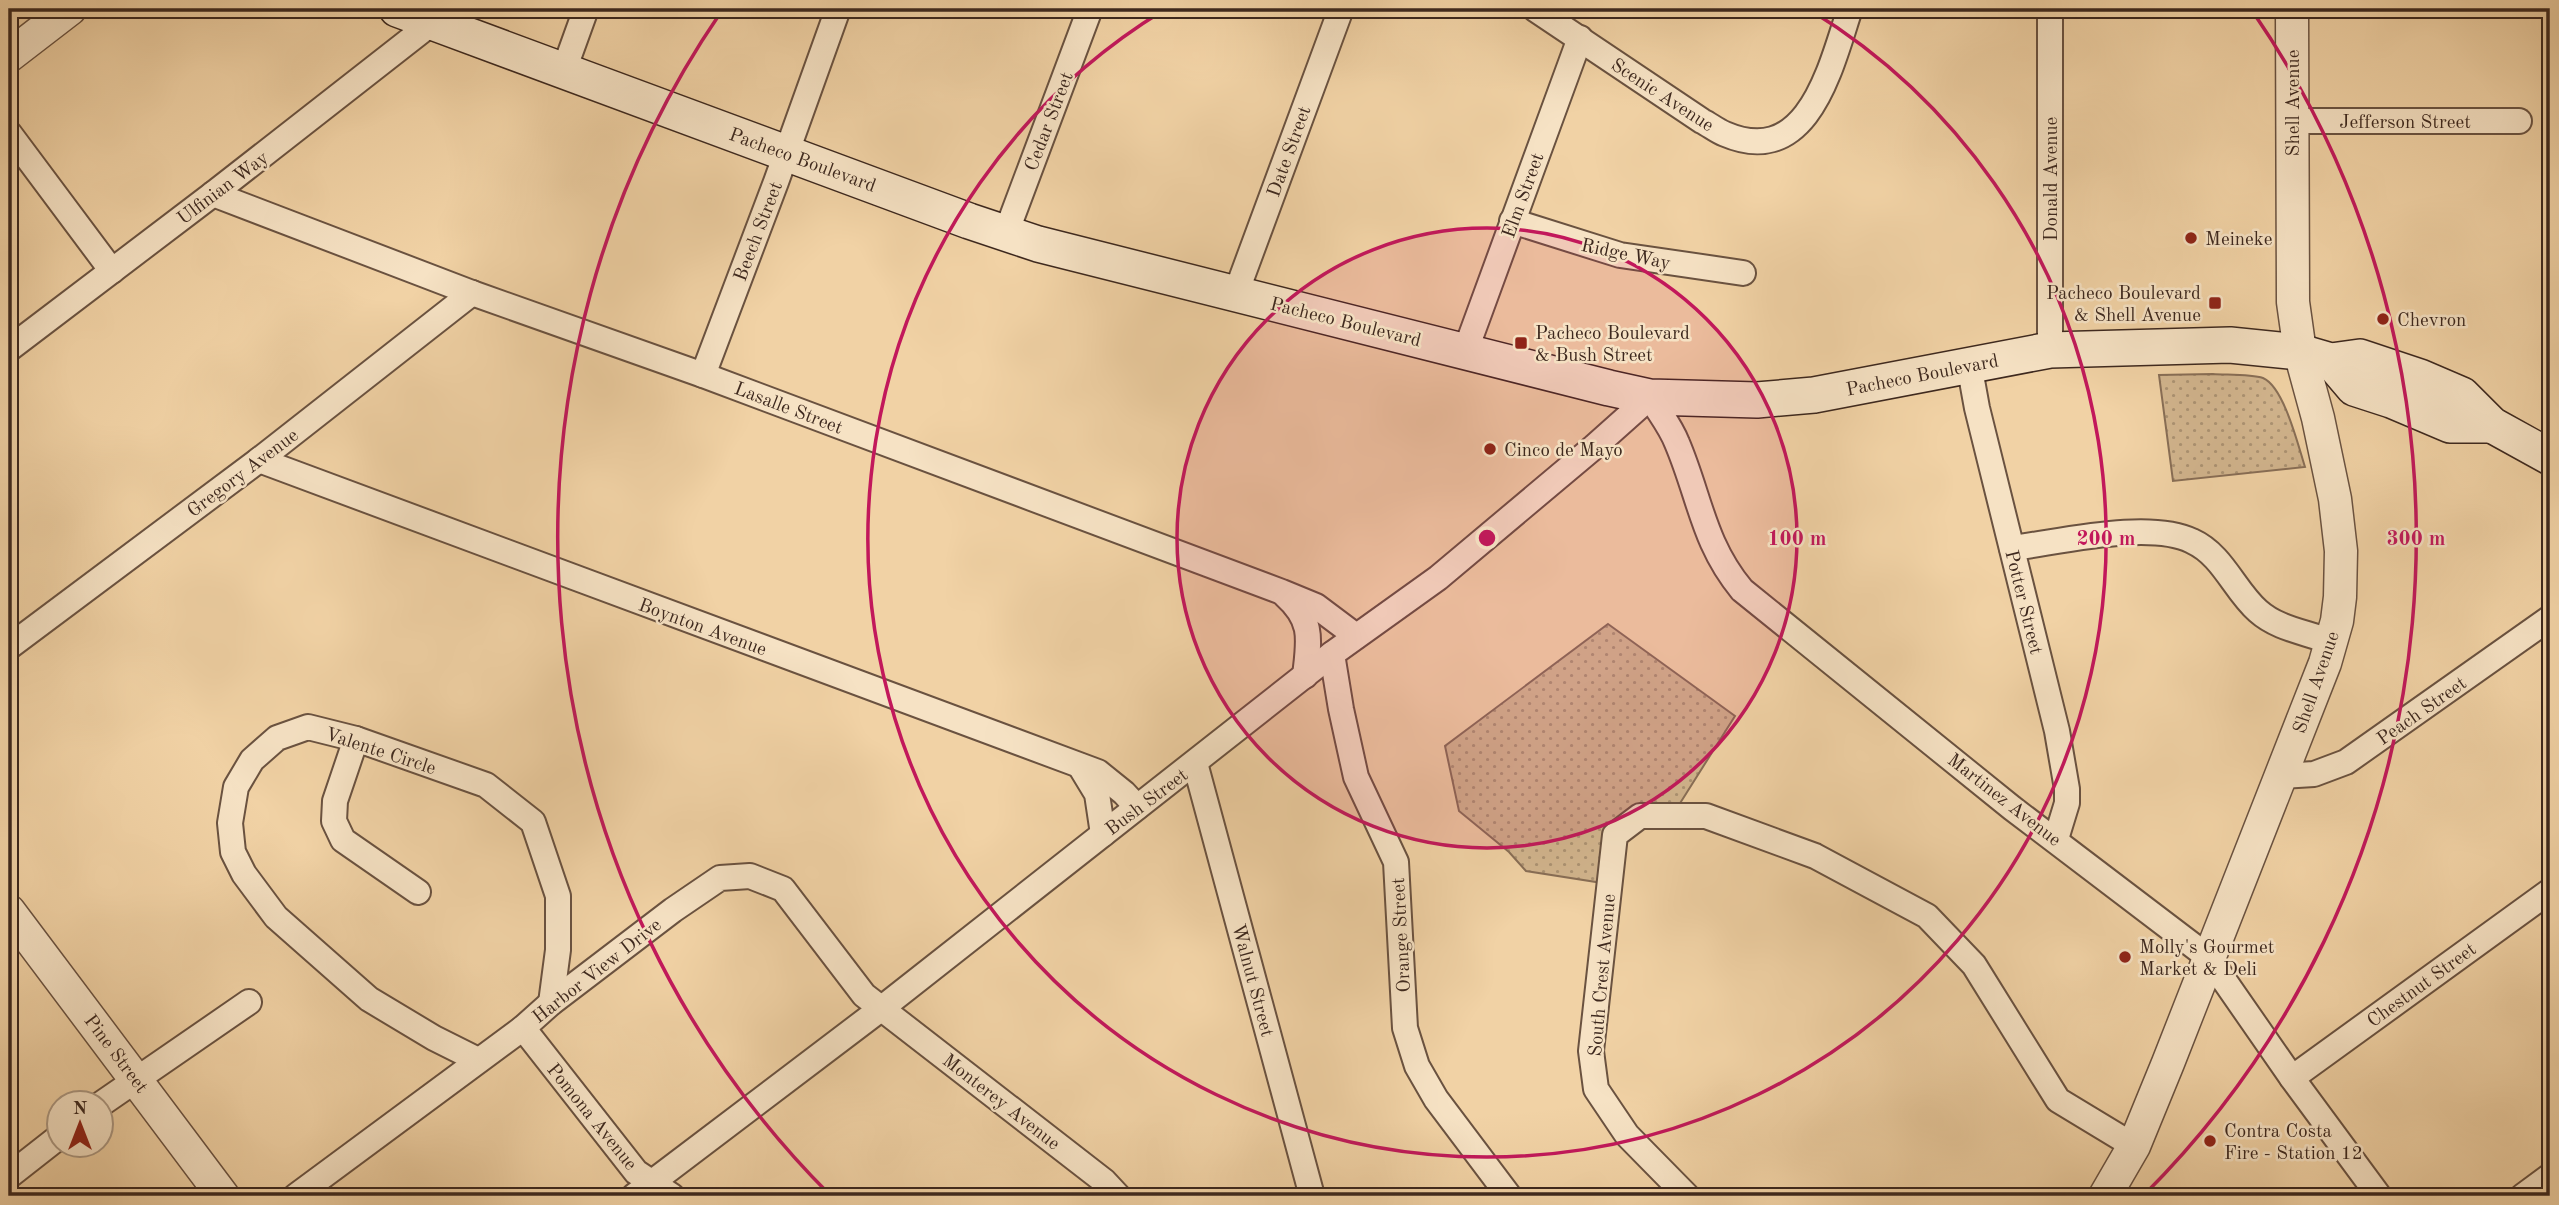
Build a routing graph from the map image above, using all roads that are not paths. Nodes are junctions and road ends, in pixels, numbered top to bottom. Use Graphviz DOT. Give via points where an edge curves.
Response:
graph roads {
  1 [pos="70,9"];
  2 [pos="397,9"];
  3 [pos="586,9"];
  4 [pos="838,9"];
  5 [pos="1090,9"];
  6 [pos="1341,9"];
  7 [pos="1535,9"];
  8 [pos="1850,9"];
  9 [pos="2049,9"];
  10 [pos="2292,9"];
  11 [pos="433,22"];
  12 [pos="1580,38"];
  13 [pos="9,57"];
  14 [pos="564,71"];
  15 [pos="2292,121"];
  16 [pos="2519,121"];
  17 [pos="9,133"];
  18 [pos="786,153"];
  19 [pos="214,194"];
  20 [pos="1512,221"];
  21 [pos="1006,233"];
  22 [pos="112,271"];
  23 [pos="1743,273"];
  24 [pos="472,293"];
  25 [pos="1236,293"];
  26 [pos="9,349"];
  27 [pos="2049,350"];
  28 [pos="1465,352"];
  29 [pos="2316,356"];
  30 [pos="1969,364"];
  31 [pos="703,374"];
  32 [pos="1650,397"];
  33 [pos="2550,457"];
  34 [pos="259,460"];
  35 [pos="2012,548"];
  36 [pos="1282,592"];
  37 [pos="2550,618"];
  38 [pos="1356,636"];
  39 [pos="2331,642"];
  40 [pos="9,647"];
  41 [pos="1332,653"];
  42 [pos="1305,676"];
  43 [pos="356,739"];
  44 [pos="1195,764"];
  45 [pos="1080,766"];
  46 [pos="2281,776"];
  47 [pos="1137,807"];
  48 [pos="1103,834"];
  49 [pos="2056,839"];
  50 [pos="2550,891"];
  51 [pos="418,892"];
  52 [pos="9,911"];
  53 [pos="2208,957"];
  54 [pos="249,1002"];
  55 [pos="551,1003"];
  56 [pos="882,1009"];
  57 [pos="523,1028"];
  58 [pos="478,1060"];
  59 [pos="136,1078"];
  60 [pos="2292,1078"];
  61 [pos="116,1093"];
  62 [pos="2134,1146"];
  63 [pos="46,1147"];
  64 [pos="9,1176"];
  65 [pos="2550,1176"];
  66 [pos="653,1192"];
  67 [pos="223,1196"];
  68 [pos="296,1196"];
  69 [pos="1118,1196"];
  70 [pos="1312,1196"];
  71 [pos="1509,1196"];
  72 [pos="1688,1196"];
  73 [pos="2105,1196"];
  74 [pos="2379,1196"];
  75 [pos="2523,1196"];
  1 -- 13 [label="street"];
  2 -- 11 [label="main road, Pacheco Boulevard"];
  3 -- 14 [label="street"];
  4 -- 18 [label="street, Beech Street"];
  5 -- 21 [label="street, Cedar Street"];
  6 -- 25 [label="street, Date Street"];
  7 -- 12 [label="street, Scenic Avenue"];
  8 -- 12 [label="street, Scenic Avenue" via="1819,97 1789,133 1769,140 1726,134"];
  9 -- 27 [label="street, Donald Avenue"];
  10 -- 15 [label="street, Shell Avenue"];
  11 -- 14 [label="main road, Pacheco Boulevard"];
  11 -- 19 [label="street, Ulfinian Way"];
  12 -- 20 [label="street, Elm Street"];
  14 -- 18 [label="main road, Pacheco Boulevard"];
  15 -- 16 [label="street, Jefferson Street"];
  15 -- 29 [label="street, Shell Avenue" via="2293,302"];
  17 -- 22 [label="street"];
  18 -- 21 [label="main road, Pacheco Boulevard"];
  18 -- 31 [label="street, Beech Street"];
  19 -- 22 [label="street, Ulfinian Way"];
  19 -- 24 [label="street, Lasalle Street"];
  20 -- 23 [label="street, Ridge Way" via="1620,255"];
  20 -- 28 [label="street, Elm Street"];
  21 -- 25 [label="main road, Pacheco Boulevard"];
  22 -- 26 [label="street, Ulfinian Way"];
  24 -- 31 [label="street, Lasalle Street"];
  24 -- 34 [label="street, Gregory Avenue"];
  25 -- 28 [label="main road, Pacheco Boulevard"];
  27 -- 29 [label="main road, Pacheco Boulevard" via="2230,345"];
  27 -- 30 [label="main road, Pacheco Boulevard"];
  28 -- 32 [label="main road, Pacheco Boulevard"];
  29 -- 33 [label="main road, Pacheco Boulevard" via="2360,357 2462,395 2491,425"];
  29 -- 39 [label="street, Shell Avenue" via="2318,418 2339,529 2340,597"];
  30 -- 32 [label="main road, Pacheco Boulevard" via="1814,395 1757,400"];
  30 -- 35 [label="street, Potter Street"];
  31 -- 36 [label="street, Lasalle Street"];
  32 -- 38 [label="street, Bush Street" via="1438,578"];
  32 -- 49 [label="street, Martinez Avenue" via="1677,443 1716,552 1742,590"];
  34 -- 40 [label="street, Gregory Avenue"];
  34 -- 45 [label="street, Boynton Avenue"];
  35 -- 39 [label="street" via="2127,532 2175,534 2215,558 2244,597 2272,622"];
  35 -- 49 [label="street, Potter Street" via="2067,778 2067,803"];
  36 -- 38 [label="street, Lasalle Street" via="1316,606"];
  36 -- 42 [label="street" via="1304,615"];
  37 -- 46 [label="street, Peach Street" via="2346,762 2314,775"];
  38 -- 41 [label="street, Bush Street"];
  39 -- 46 [label="street, Shell Avenue"];
  41 -- 42 [label="street, Bush Street"];
  41 -- 71 [label="street, Orange Street" via="1356,776 1396,862 1405,1028 1417,1066"];
  42 -- 44 [label="street, Bush Street"];
  43 -- 51 [label="street" via="335,801 334,821 343,840"];
  43 -- 55 [label="street, Valente Circle" via="486,785 533,822 558,897"];
  43 -- 58 [label="street, Valente Circle" via="308,727 277,738 252,760 236,787 230,823 233,852 276,917 369,999"];
  44 -- 47 [label="street, Bush Street"];
  44 -- 70 [label="street, Walnut Street"];
  45 -- 47 [label="street, Boynton Avenue" via="1098,772"];
  45 -- 48 [label="street" via="1097,794"];
  46 -- 53 [label="street, Shell Avenue"];
  47 -- 48 [label="street, Bush Street"];
  48 -- 56 [label="street, Bush Street"];
  49 -- 53 [label="street, Martinez Avenue"];
  50 -- 60 [label="street, Chestnut Street"];
  52 -- 59 [label="street, Pine Street"];
  53 -- 60 [label="street, Martinez Avenue"];
  53 -- 62 [label="street, Shell Avenue"];
  54 -- 59 [label="street"];
  55 -- 56 [label="street, Harbor View Drive" via="720,878 750,876 783,889 864,995"];
  55 -- 57 [label="street, Harbor View Drive"];
  56 -- 66 [label="street, Bush Street"];
  56 -- 69 [label="street, Monterey Avenue"];
  57 -- 58 [label="street, Harbor View Drive"];
  57 -- 66 [label="street, Pomona Avenue"];
  58 -- 68 [label="street, Harbor View Drive"];
  59 -- 61 [label="street"];
  59 -- 67 [label="street, Pine Street"];
  60 -- 74 [label="street, Martinez Avenue"];
  62 -- 72 [label="street, South Crest Avenue" via="2058,1100 1974,965 1927,916 1815,856 1706,816 1640,816 1615,835 1591,1051 1595,1089 1626,1135"];
  62 -- 73 [label="street, Shell Avenue"];
  63 -- 64 [label="street"];
  65 -- 75 [label="street"];
}
